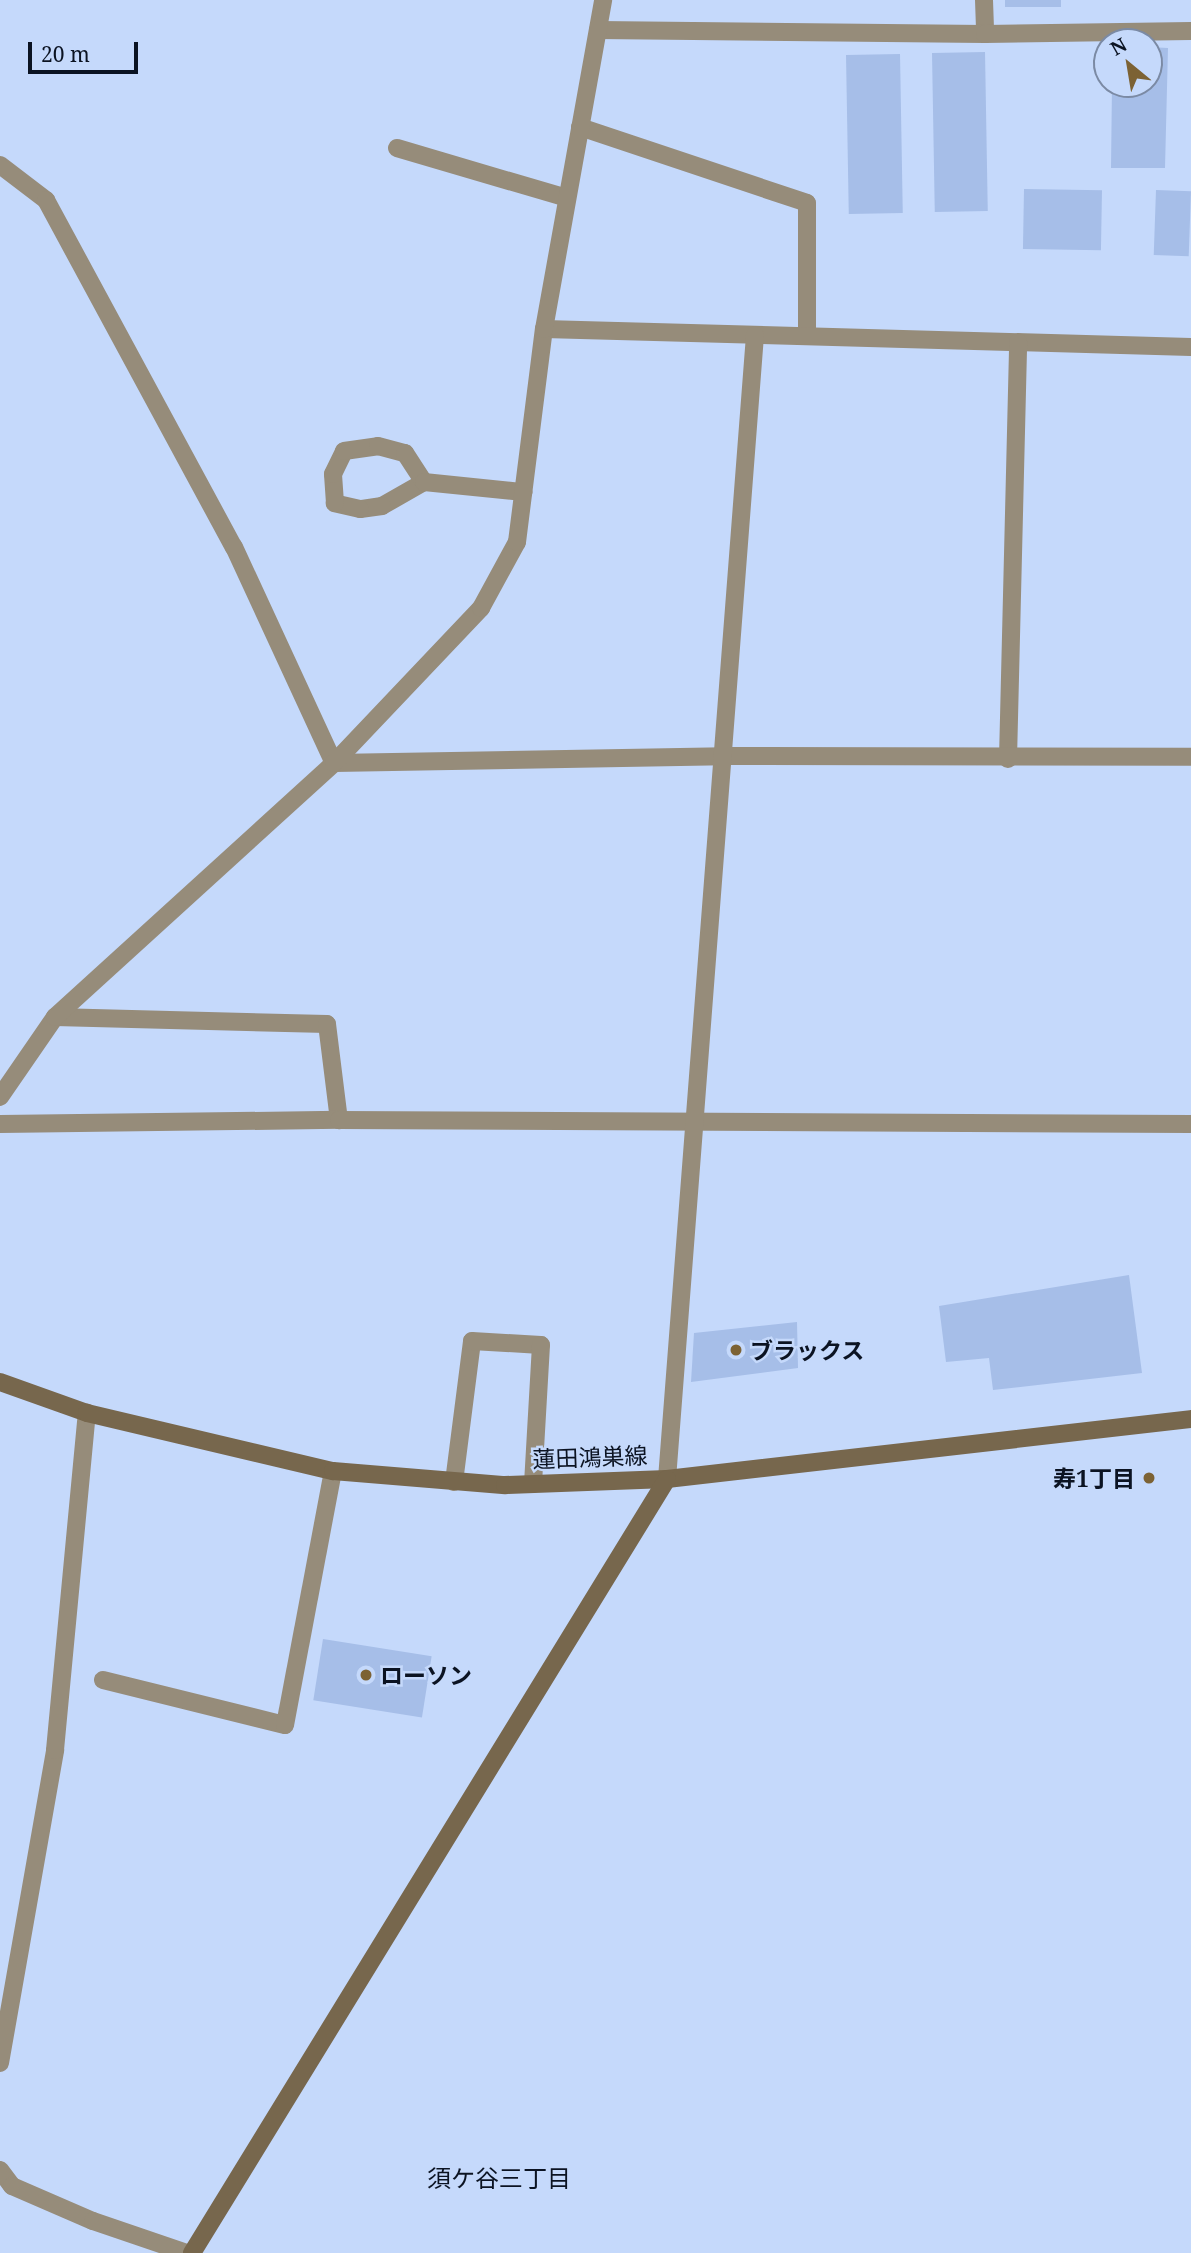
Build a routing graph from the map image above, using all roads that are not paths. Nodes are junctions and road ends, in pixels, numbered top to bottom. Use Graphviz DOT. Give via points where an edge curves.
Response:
graph roads {
  1 [pos="603,0"];
  2 [pos="984,0"];
  3 [pos="598,30"];
  4 [pos="1191,31"];
  5 [pos="985,34"];
  6 [pos="580,127"];
  7 [pos="397,148"];
  8 [pos="0,165"];
  9 [pos="567,198"];
  10 [pos="544,329"];
  11 [pos="755,335"];
  12 [pos="807,337"];
  13 [pos="1018,342"];
  14 [pos="1191,347"];
  15 [pos="424,482"];
  16 [pos="523,492"];
  17 [pos="723,756"];
  18 [pos="1191,757"];
  19 [pos="1008,759"];
  20 [pos="334,763"];
  21 [pos="55,1017"];
  22 [pos="0,1097"];
  23 [pos="340,1120"];
  24 [pos="695,1121"];
  25 [pos="0,1124"];
  26 [pos="1191,1124"];
  27 [pos="0,1382"];
  28 [pos="87,1413"];
  29 [pos="1191,1419"];
  30 [pos="333,1471"];
  31 [pos="667,1479"];
  32 [pos="454,1482"];
  33 [pos="533,1484"];
  34 [pos="103,1680"];
  35 [pos="0,2063"];
  36 [pos="0,2170"];
  37 [pos="189,2253"];
  1 -- 3 [label="street"];
  2 -- 5 [label="street"];
  3 -- 5 [label="street"];
  3 -- 6 [label="street"];
  4 -- 5 [label="street"];
  6 -- 9 [label="street"];
  6 -- 12 [label="street" via="807,203"];
  7 -- 9 [label="street"];
  8 -- 20 [label="street" via="46,200 234,547"];
  9 -- 10 [label="street"];
  10 -- 11 [label="street"];
  10 -- 16 [label="street"];
  11 -- 12 [label="street"];
  11 -- 17 [label="street"];
  12 -- 13 [label="street"];
  13 -- 14 [label="street"];
  13 -- 19 [label="street"];
  15 -- 15 [label="street" via="405,453 378,446 344,451 333,474 335,503 360,509 382,506"];
  15 -- 16 [label="street"];
  16 -- 20 [label="street" via="517,542 481,608"];
  17 -- 19 [label="street"];
  17 -- 20 [label="street"];
  17 -- 24 [label="street"];
  18 -- 19 [label="street"];
  20 -- 21 [label="street"];
  21 -- 22 [label="street"];
  21 -- 23 [label="street" via="327,1024"];
  23 -- 24 [label="street"];
  23 -- 25 [label="street"];
  24 -- 26 [label="street"];
  24 -- 31 [label="street"];
  27 -- 28 [label="main road, 蓮田鴻巣線"];
  28 -- 30 [label="main road, 蓮田鴻巣線"];
  28 -- 35 [label="street" via="55,1750"];
  29 -- 31 [label="main road, 蓮田鴻巣線"];
  30 -- 32 [label="main road, 蓮田鴻巣線"];
  30 -- 34 [label="street" via="285,1725"];
  31 -- 33 [label="main road, 蓮田鴻巣線"];
  31 -- 37 [label="main road"];
  32 -- 33 [label="main road, 蓮田鴻巣線"];
  32 -- 33 [label="street" via="472,1341 541,1345"];
  36 -- 37 [label="street" via="12,2186 93,2221"];
}
